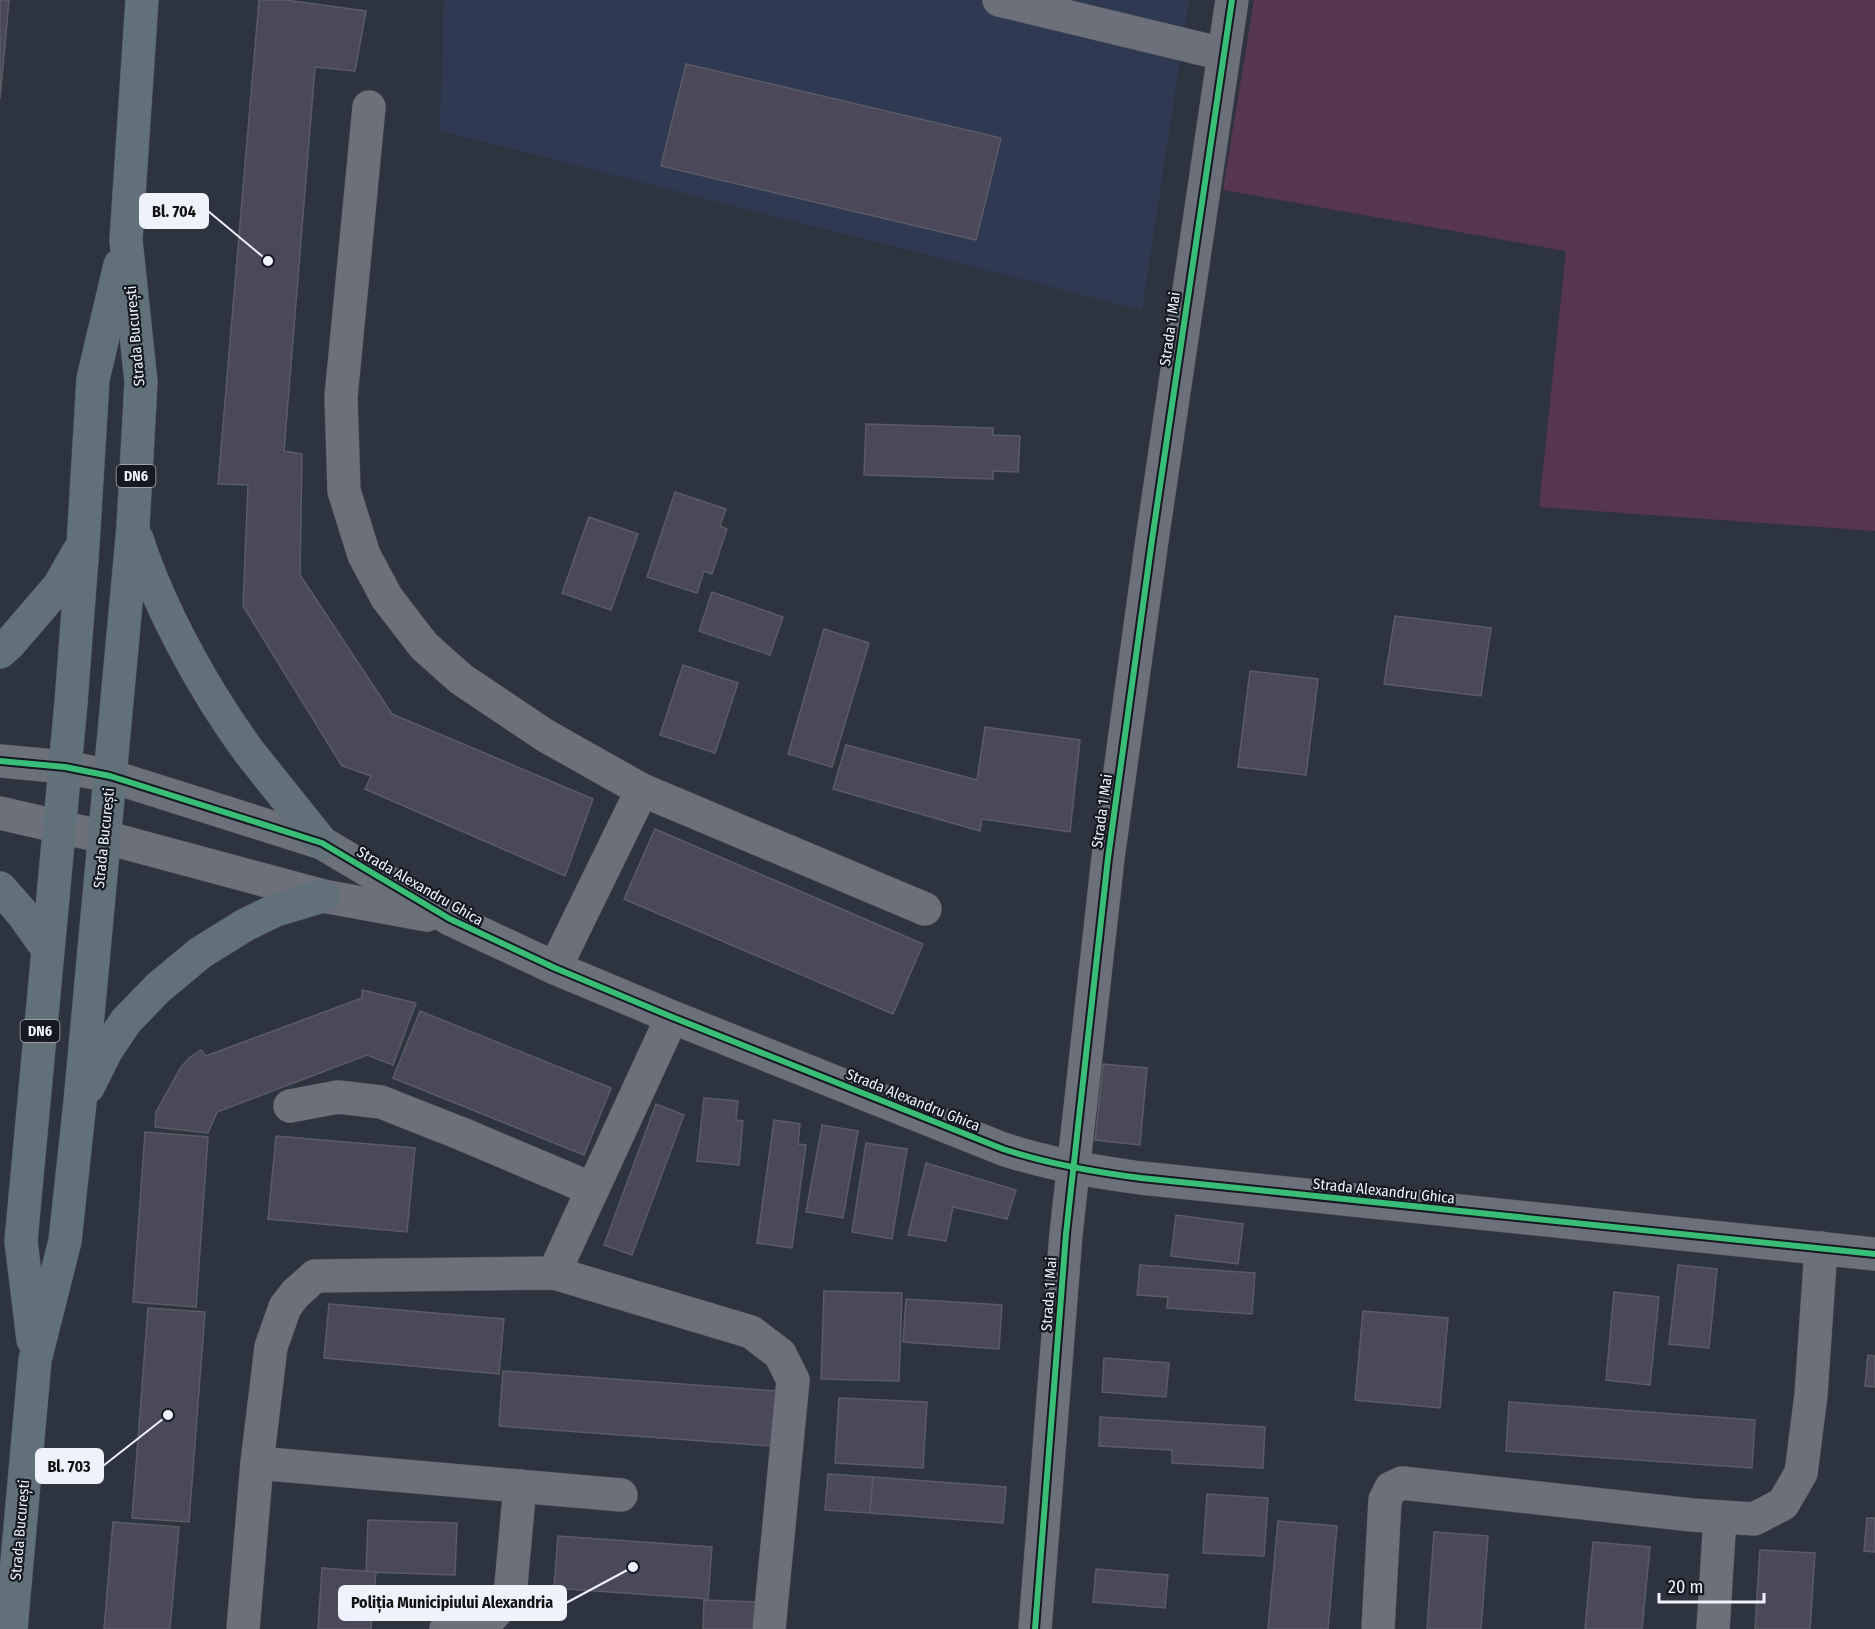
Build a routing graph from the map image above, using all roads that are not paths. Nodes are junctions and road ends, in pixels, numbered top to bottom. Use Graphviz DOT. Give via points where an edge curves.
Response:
graph roads {
  1 [pos="142,0"];
  2 [pos="999,0"];
  3 [pos="1232,0"];
  4 [pos="1223,54"];
  5 [pos="369,107"];
  6 [pos="126,240"];
  7 [pos="133,527"];
  8 [pos="83,545"];
  9 [pos="0,652"];
  10 [pos="0,760"];
  11 [pos="65,767"];
  12 [pos="110,776"];
  13 [pos="642,790"];
  14 [pos="0,813"];
  15 [pos="58,826"];
  16 [pos="104,837"];
  17 [pos="322,843"];
  18 [pos="0,888"];
  19 [pos="323,896"];
  20 [pos="925,909"];
  21 [pos="450,919"];
  22 [pos="47,948"];
  23 [pos="555,968"];
  24 [pos="672,1017"];
  25 [pos="80,1101"];
  26 [pos="290,1106"];
  27 [pos="1072,1168"];
  28 [pos="592,1189"];
  29 [pos="1821,1248"];
  30 [pos="1875,1254"];
  31 [pos="554,1273"];
  32 [pos="35,1360"];
  33 [pos="257,1463"];
  34 [pos="520,1486"];
  35 [pos="621,1495"];
  36 [pos="1720,1517"];
  37 [pos="12,1629"];
  38 [pos="243,1629"];
  39 [pos="446,1629"];
  40 [pos="769,1629"];
  41 [pos="1035,1629"];
  42 [pos="1378,1629"];
  43 [pos="1713,1629"];
  1 -- 6 [label="main road, Strada București / DN6"];
  2 -- 4 [label="street"];
  3 -- 4 [label="street, Strada 1 Mai"];
  4 -- 27 [label="street, Strada 1 Mai" via="1107,858"];
  5 -- 13 [label="street" via="341,397 344,491 364,555 387,598 424,646 461,679 546,736"];
  6 -- 7 [label="main road, Strada București / DN6" via="141,382"];
  6 -- 8 [label="main road, Strada București / DN6" via="93,379"];
  7 -- 12 [label="main road, Strada București / DN6"];
  7 -- 17 [label="main road" via="148,574 202,678 249,752"];
  8 -- 9 [label="main road" via="59,586"];
  8 -- 11 [label="main road, Strada București / DN6"];
  10 -- 11 [label="street, Strada Alexandru Ghica"];
  11 -- 12 [label="street, Strada Alexandru Ghica"];
  11 -- 15 [label="main road, Strada București / DN6"];
  12 -- 16 [label="main road, Strada București / DN6"];
  12 -- 17 [label="street, Strada Alexandru Ghica"];
  13 -- 20 [label="street"];
  13 -- 23 [label="street"];
  14 -- 15 [label="street, Strada Alexandru Ghica"];
  15 -- 16 [label="street, Strada Alexandru Ghica"];
  15 -- 22 [label="main road, Strada București / DN6"];
  16 -- 19 [label="street, Strada Alexandru Ghica"];
  16 -- 25 [label="main road, Strada București / DN6"];
  17 -- 21 [label="street, Strada Alexandru Ghica"];
  18 -- 22 [label="main road"];
  19 -- 21 [label="street, Strada Alexandru Ghica"];
  19 -- 25 [label="main road" via="276,910 245,925 200,953 158,988 121,1028"];
  21 -- 23 [label="street, Strada Alexandru Ghica"];
  22 -- 32 [label="main road, Strada București / DN6" via="21,1241"];
  23 -- 24 [label="street, Strada Alexandru Ghica"];
  24 -- 27 [label="street, Strada Alexandru Ghica" via="1003,1149"];
  24 -- 28 [label="street"];
  25 -- 32 [label="main road, Strada București / DN6" via="65,1241"];
  26 -- 28 [label="street" via="338,1097 381,1102"];
  27 -- 29 [label="street, Strada Alexandru Ghica"];
  27 -- 41 [label="street, Strada 1 Mai"];
  28 -- 31 [label="street"];
  29 -- 30 [label="street, Strada Alexandru Ghica"];
  29 -- 36 [label="street" via="1811,1395 1801,1473 1783,1504 1754,1519"];
  31 -- 33 [label="street" via="315,1276 285,1307 271,1347"];
  31 -- 40 [label="street" via="751,1332 780,1353 793,1380"];
  32 -- 37 [label="main road, Strada București / DN6"];
  33 -- 34 [label="street"];
  33 -- 38 [label="street"];
  34 -- 35 [label="street"];
  34 -- 39 [label="street" via="510,1596 493,1615 461,1615"];
  36 -- 42 [label="street" via="1402,1483 1391,1488 1385,1500"];
  36 -- 43 [label="street"];
}
